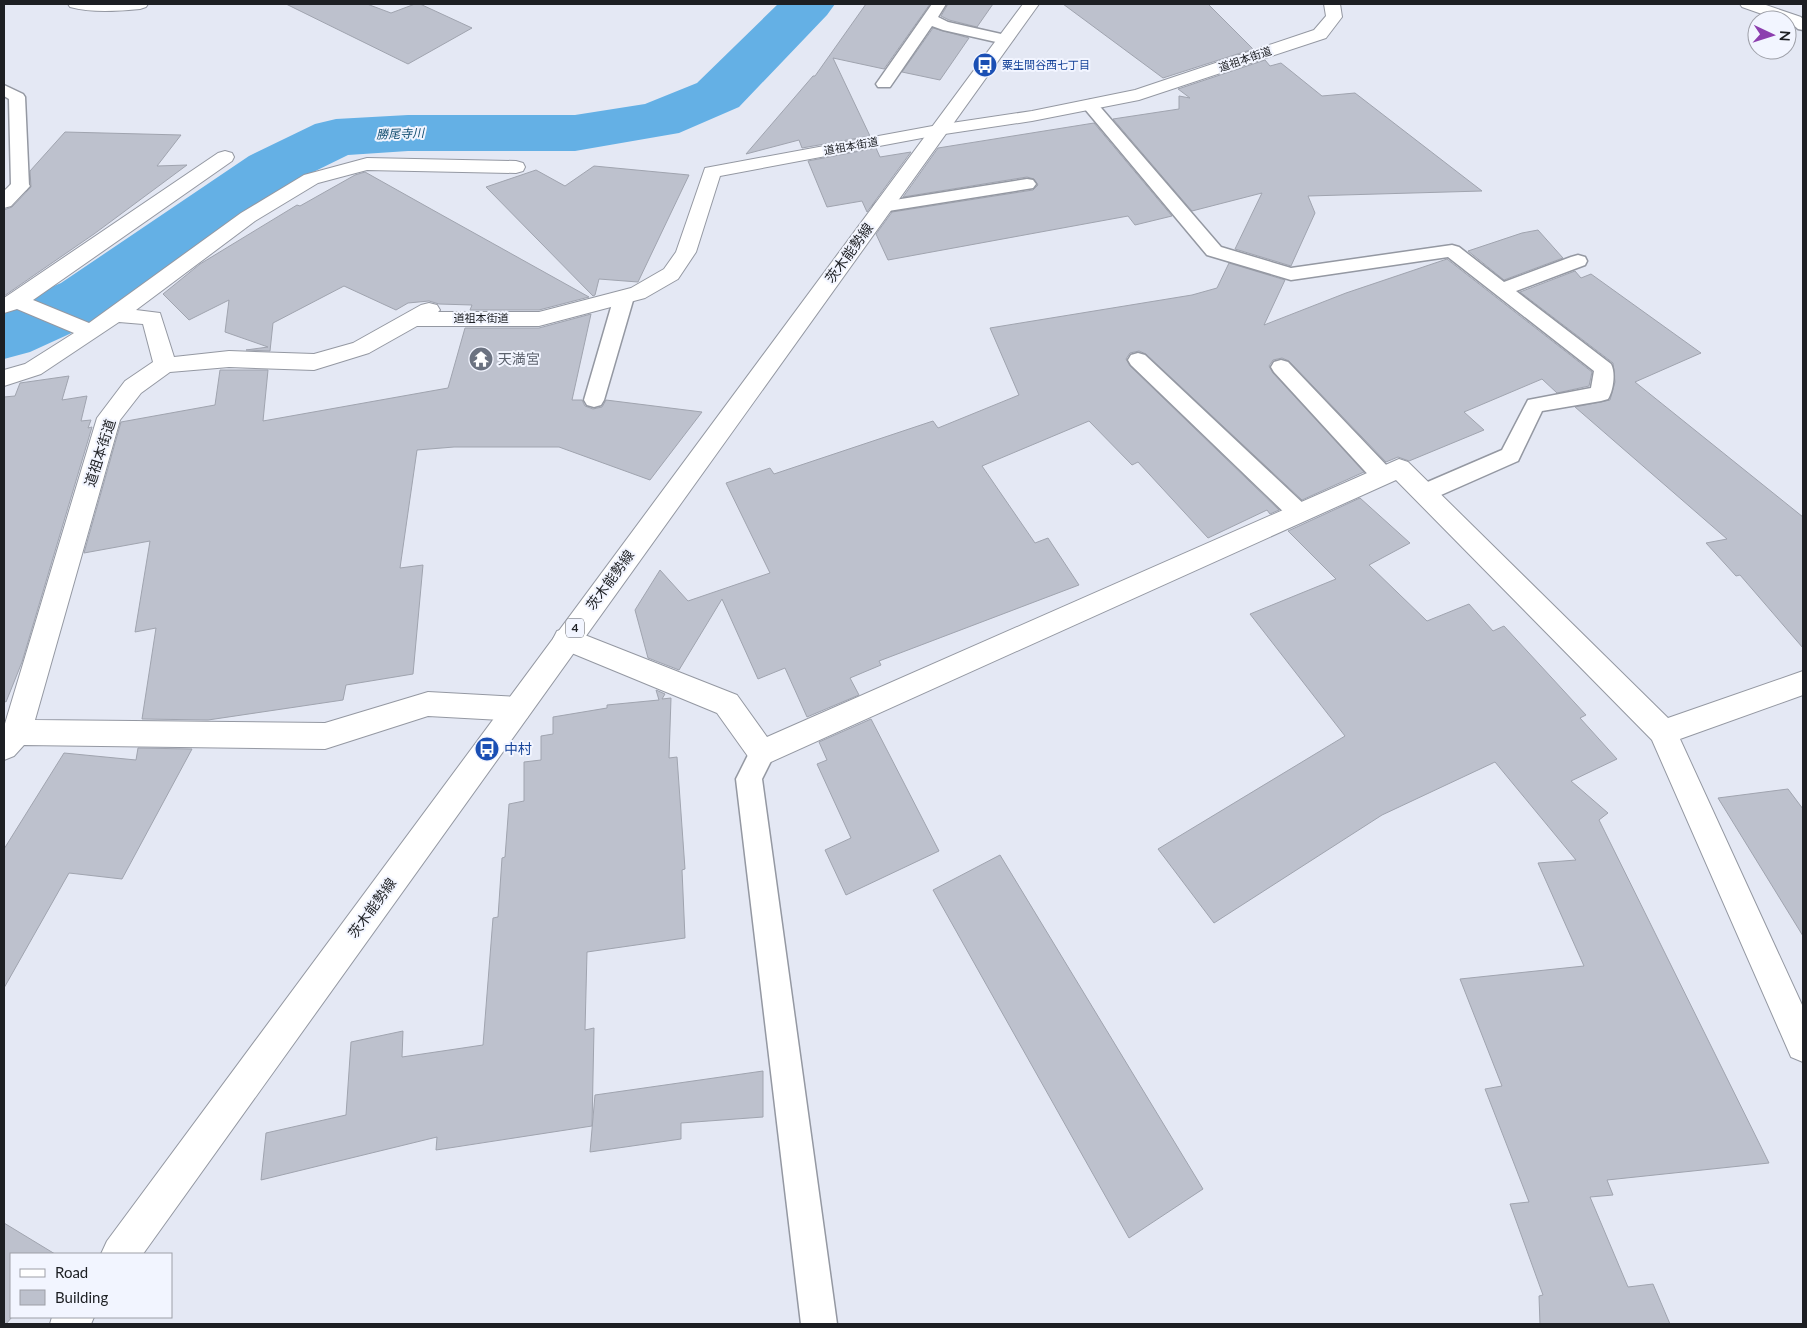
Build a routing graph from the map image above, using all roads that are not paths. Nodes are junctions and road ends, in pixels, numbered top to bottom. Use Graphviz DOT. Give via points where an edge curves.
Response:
graph roads {
  1 [pos="76,4"];
  2 [pos="140,4"];
  3 [pos="939,4"];
  4 [pos="1031,4"];
  5 [pos="1332,4"];
  6 [pos="1748,4"];
  7 [pos="930,19"];
  8 [pos="1799,23"];
  9 [pos="1005,39"];
  10 [pos="884,84"];
  11 [pos="4,90"];
  12 [pos="1090,105"];
  13 [pos="938,130"];
  14 [pos="225,157"];
  15 [pos="516,167"];
  16 [pos="1027,184"];
  17 [pos="20,186"];
  18 [pos="4,202"];
  19 [pos="882,207"];
  20 [pos="1578,261"];
  21 [pos="1502,290"];
  22 [pos="624,297"];
  23 [pos="10,303"];
  24 [pos="439,304"];
  25 [pos="115,315"];
  26 [pos="412,319"];
  27 [pos="91,332"];
  28 [pos="1138,360"];
  29 [pos="166,365"];
  30 [pos="1281,367"];
  31 [pos="4,378"];
  32 [pos="594,400"];
  33 [pos="1382,476"];
  34 [pos="1424,493"];
  35 [pos="1299,513"];
  36 [pos="567,639"];
  37 [pos="1803,683"];
  38 [pos="517,709"];
  39 [pos="1663,732"];
  40 [pos="10,739"];
  41 [pos="762,754"];
  42 [pos="1803,1045"];
  43 [pos="121,1253"];
  44 [pos="819,1324"];
  1 -- 2 [label="street" via="105,7"];
  3 -- 7 [label="lane"];
  4 -- 9 [label="street, 茨木能勢線 / 4"];
  5 -- 12 [label="street, 道祖本街道" via="1334,16 1320,34 1139,95"];
  6 -- 8 [label="street"];
  7 -- 9 [label="lane" via="943,26"];
  7 -- 10 [label="lane"];
  9 -- 13 [label="street, 茨木能勢線 / 4"];
  11 -- 17 [label="lane" via="18,97"];
  12 -- 13 [label="street, 道祖本街道"];
  12 -- 21 [label="lane" via="1214,251 1292,274 1452,251"];
  13 -- 19 [label="street, 茨木能勢線 / 4"];
  13 -- 22 [label="street, 道祖本街道" via="712,172 686,252 671,274 638,293"];
  14 -- 23 [label="street"];
  15 -- 25 [label="street" via="367,164 311,178 248,217"];
  16 -- 19 [label="lane"];
  17 -- 18 [label="street"];
  19 -- 36 [label="street, 茨木能勢線 / 4"];
  20 -- 21 [label="lane"];
  21 -- 34 [label="lane" via="1604,369 1601,394 1534,405 1510,455"];
  22 -- 26 [label="street, 道祖本街道" via="539,319"];
  22 -- 32 [label="lane"];
  23 -- 27 [label="street"];
  24 -- 26 [label="street, 道祖本街道"];
  25 -- 27 [label="street"];
  25 -- 29 [label="street" via="152,318"];
  26 -- 29 [label="street, 道祖本街道" via="361,348 314,362 229,359"];
  27 -- 31 [label="street" via="33,369"];
  28 -- 35 [label="lane"];
  29 -- 40 [label="street, 道祖本街道" via="133,387 110,418"];
  30 -- 33 [label="lane"];
  33 -- 34 [label="street" via="1399,468"];
  33 -- 35 [label="street"];
  34 -- 39 [label="street"];
  35 -- 41 [label="street"];
  36 -- 38 [label="street, 茨木能勢線 / 4"];
  36 -- 41 [label="street" via="727,704"];
  37 -- 39 [label="street"];
  38 -- 40 [label="street" via="428,704 325,736"];
  38 -- 43 [label="street, 茨木能勢線 / 4"];
  39 -- 42 [label="street"];
  41 -- 44 [label="lane" via="749,779"];
}
